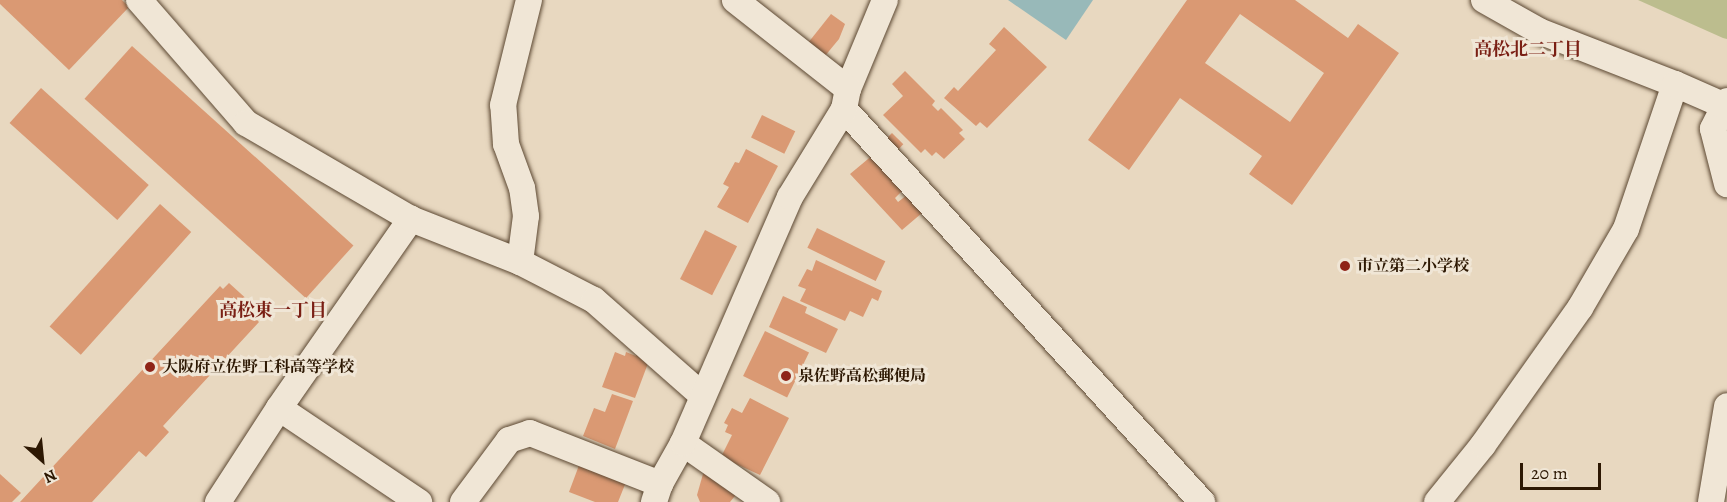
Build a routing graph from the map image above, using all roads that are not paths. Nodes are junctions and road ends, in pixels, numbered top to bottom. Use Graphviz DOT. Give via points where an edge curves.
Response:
graph roads {
  1 [pos="139,0"];
  2 [pos="529,0"];
  3 [pos="735,0"];
  4 [pos="885,0"];
  5 [pos="1484,0"];
  6 [pos="1675,84"];
  7 [pos="846,99"];
  8 [pos="1725,103"];
  9 [pos="1727,184"];
  10 [pos="411,219"];
  11 [pos="520,262"];
  12 [pos="703,396"];
  13 [pos="1727,406"];
  14 [pos="279,408"];
  15 [pos="683,443"];
  16 [pos="657,493"];
  17 [pos="218,502"];
  18 [pos="419,502"];
  19 [pos="463,502"];
  20 [pos="767,502"];
  21 [pos="1202,502"];
  22 [pos="1437,502"];
  23 [pos="1711,502"];
  1 -- 10 [label="street" via="246,123"];
  2 -- 11 [label="street" via="503,105 506,144 522,188 526,216"];
  3 -- 7 [label="street"];
  4 -- 7 [label="street"];
  5 -- 6 [label="street" via="1539,31"];
  6 -- 8 [label="street"];
  6 -- 22 [label="street" via="1626,229 1580,308 1483,445"];
  7 -- 12 [label="street" via="790,197"];
  7 -- 21 [label="street"];
  8 -- 9 [label="street" via="1713,129"];
  10 -- 11 [label="street"];
  10 -- 14 [label="street"];
  11 -- 12 [label="street" via="594,300"];
  12 -- 15 [label="street"];
  13 -- 23 [label="street"];
  14 -- 17 [label="street"];
  14 -- 18 [label="street"];
  15 -- 16 [label="street"];
  15 -- 20 [label="street"];
  16 -- 19 [label="street" via="530,433 509,440"];
}
